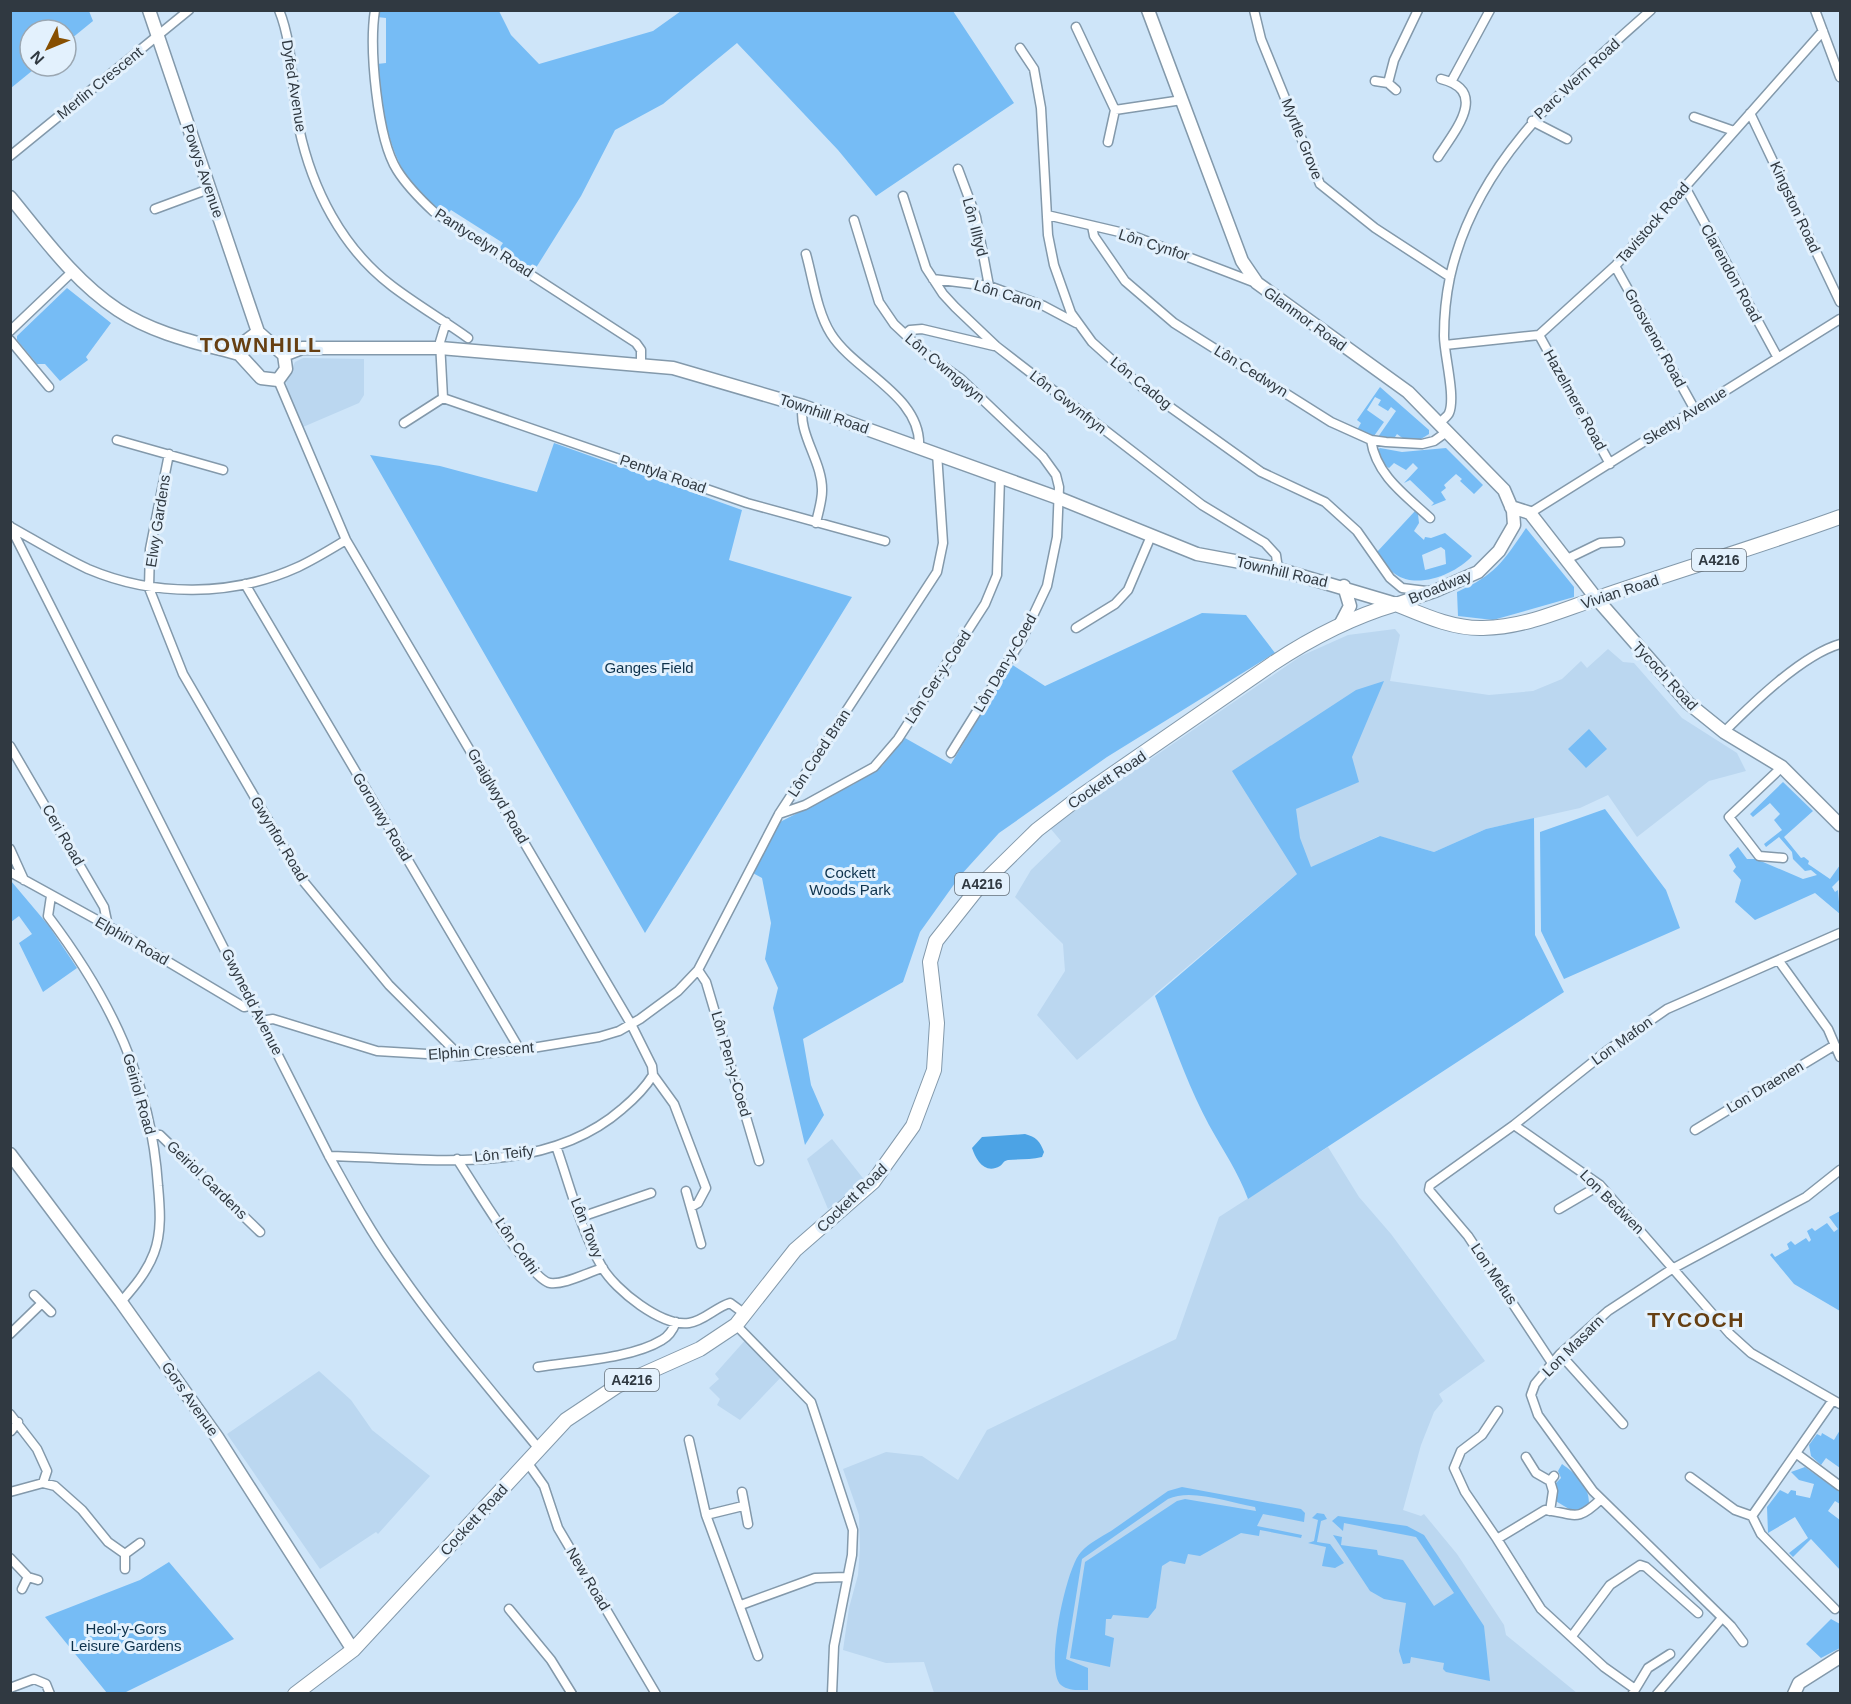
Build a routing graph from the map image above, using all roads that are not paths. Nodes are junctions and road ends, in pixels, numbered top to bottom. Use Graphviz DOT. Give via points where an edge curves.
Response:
graph roads {
  1 [pos="149,10"];
  2 [pos="189,10"];
  3 [pos="279,10"];
  4 [pos="375,10"];
  5 [pos="1148,10"];
  6 [pos="1254,10"];
  7 [pos="1419,10"];
  8 [pos="1490,10"];
  9 [pos="1652,10"];
  10 [pos="1815,10"];
  11 [pos="1076,27"];
  12 [pos="1823,31"];
  13 [pos="158,36"];
  14 [pos="1020,48"];
  15 [pos="1840,77"];
  16 [pos="1441,79"];
  17 [pos="1375,81"];
  18 [pos="1452,82"];
  19 [pos="1388,83"];
  20 [pos="1396,90"];
  21 [pos="1182,100"];
  22 [pos="1115,110"];
  23 [pos="1750,112"];
  24 [pos="1694,117"];
  25 [pos="1532,121"];
  26 [pos="1734,131"];
  27 [pos="1567,139"];
  28 [pos="1108,142"];
  29 [pos="10,156"];
  30 [pos="1438,157"];
  31 [pos="958,169"];
  32 [pos="1684,187"];
  33 [pos="209,189"];
  34 [pos="903,196"];
  35 [pos="10,197"];
  36 [pos="155,209"];
  37 [pos="1047,215"];
  38 [pos="854,220"];
  39 [pos="1092,226"];
  40 [pos="806,254"];
  41 [pos="1615,266"];
  42 [pos="72,272"];
  43 [pos="1450,277"];
  44 [pos="933,279"];
  45 [pos="1257,283"];
  46 [pos="990,286"];
  47 [pos="1840,302"];
  48 [pos="1840,319"];
  49 [pos="446,322"];
  50 [pos="1079,325"];
  51 [pos="10,331"];
  52 [pos="258,332"];
  53 [pos="905,334"];
  54 [pos="1539,335"];
  55 [pos="468,338"];
  56 [pos="10,340"];
  57 [pos="1444,345"];
  58 [pos="996,346"];
  59 [pos="440,348"];
  60 [pos="239,354"];
  61 [pos="284,355"];
  62 [pos="1778,358"];
  63 [pos="640,364"];
  64 [pos="278,380"];
  65 [pos="49,387"];
  66 [pos="443,398"];
  67 [pos="803,406"];
  68 [pos="1695,410"];
  69 [pos="404,423"];
  70 [pos="1444,427"];
  71 [pos="117,440"];
  72 [pos="1371,440"];
  73 [pos="919,447"];
  74 [pos="937,453"];
  75 [pos="169,454"];
  76 [pos="1610,464"];
  77 [pos="223,470"];
  78 [pos="1000,477"];
  79 [pos="1061,499"];
  80 [pos="1511,507"];
  81 [pos="1530,513"];
  82 [pos="1840,517"];
  83 [pos="1430,518"];
  84 [pos="816,523"];
  85 [pos="11,527"];
  86 [pos="1151,536"];
  87 [pos="346,540"];
  88 [pos="885,541"];
  89 [pos="1620,542"];
  90 [pos="1567,559"];
  91 [pos="1278,569"];
  92 [pos="245,584"];
  93 [pos="1344,586"];
  94 [pos="149,588"];
  95 [pos="1438,590"];
  96 [pos="1596,598"];
  97 [pos="1396,603"];
  98 [pos="1375,610"];
  99 [pos="1433,619"];
  100 [pos="1340,625"];
  101 [pos="1077,628"];
  102 [pos="1840,644"];
  103 [pos="1724,732"];
  104 [pos="10,746"];
  105 [pos="951,753"];
  106 [pos="1782,767"];
  107 [pos="779,814"];
  108 [pos="1839,821"];
  109 [pos="10,849"];
  110 [pos="1784,858"];
  111 [pos="10,872"];
  112 [pos="24,880"];
  113 [pos="51,896"];
  114 [pos="108,926"];
  115 [pos="1840,933"];
  116 [pos="1779,961"];
  117 [pos="698,970"];
  118 [pos="254,1005"];
  119 [pos="261,1021"];
  120 [pos="631,1024"];
  121 [pos="1835,1045"];
  122 [pos="520,1050"];
  123 [pos="460,1056"];
  124 [pos="1840,1057"];
  125 [pos="653,1075"];
  126 [pos="1514,1125"];
  127 [pos="1695,1130"];
  128 [pos="151,1134"];
  129 [pos="556,1146"];
  130 [pos="12,1156"];
  131 [pos="329,1156"];
  132 [pos="457,1158"];
  133 [pos="759,1161"];
  134 [pos="1840,1170"];
  135 [pos="1600,1185"];
  136 [pos="1429,1190"];
  137 [pos="686,1191"];
  138 [pos="651,1193"];
  139 [pos="691,1207"];
  140 [pos="1559,1209"];
  141 [pos="581,1217"];
  142 [pos="260,1232"];
  143 [pos="701,1244"];
  144 [pos="603,1268"];
  145 [pos="1672,1269"];
  146 [pos="34,1295"];
  147 [pos="121,1302"];
  148 [pos="42,1304"];
  149 [pos="51,1312"];
  150 [pos="745,1314"];
  151 [pos="676,1322"];
  152 [pos="736,1325"];
  153 [pos="10,1334"];
  154 [pos="1560,1354"];
  155 [pos="1552,1363"];
  156 [pos="538,1367"];
  157 [pos="1837,1402"];
  158 [pos="1498,1411"];
  159 [pos="10,1414"];
  160 [pos="18,1422"];
  161 [pos="1623,1425"];
  162 [pos="11,1431"];
  163 [pos="689,1440"];
  164 [pos="539,1449"];
  165 [pos="1797,1454"];
  166 [pos="1526,1457"];
  167 [pos="527,1462"];
  168 [pos="1690,1477"];
  169 [pos="43,1483"];
  170 [pos="1840,1486"];
  171 [pos="10,1492"];
  172 [pos="741,1492"];
  173 [pos="1600,1499"];
  174 [pos="743,1506"];
  175 [pos="1550,1511"];
  176 [pos="706,1515"];
  177 [pos="1752,1516"];
  178 [pos="748,1524"];
  179 [pos="1497,1539"];
  180 [pos="140,1543"];
  181 [pos="125,1554"];
  182 [pos="10,1558"];
  183 [pos="125,1569"];
  184 [pos="28,1577"];
  185 [pos="846,1577"];
  186 [pos="38,1580"];
  187 [pos="22,1589"];
  188 [pos="741,1605"];
  189 [pos="508,1609"];
  190 [pos="1835,1609"];
  191 [pos="1698,1613"];
  192 [pos="1722,1618"];
  193 [pos="1572,1636"];
  194 [pos="1743,1642"];
  195 [pos="352,1650"];
  196 [pos="1670,1654"];
  197 [pos="758,1656"];
  198 [pos="1840,1657"];
  199 [pos="11,1691"];
  200 [pos="1634,1691"];
  201 [pos="50,1694"];
  202 [pos="295,1694"];
  203 [pos="572,1694"];
  204 [pos="656,1694"];
  205 [pos="832,1694"];
  206 [pos="1657,1694"];
  207 [pos="1794,1694"];
  1 -- 13 [label="street, Powys Avenue"];
  2 -- 13 [label="street, Merlin Crescent"];
  3 -- 49 [label="street, Dyfed Avenue" via="288,44 299,128 332,218 349,245 370,266 392,286"];
  4 -- 63 [label="street, Pantycelyn Road" via="374,65 383,128 396,169 414,194 434,212 636,343 641,350"];
  5 -- 21 [label="street, Glanmor Road"];
  6 -- 43 [label="street, Myrtle Grove" via="1261,39 1320,184 1375,228"];
  7 -- 19 [label="street" via="1394,60"];
  8 -- 18 [label="street"];
  9 -- 25 [label="street, Parc Wern Road" via="1566,85"];
  10 -- 12 [label="street"];
  11 -- 22 [label="street"];
  12 -- 15 [label="street"];
  12 -- 23 [label="street, Tavistock Road"];
  13 -- 29 [label="street, Merlin Crescent"];
  13 -- 33 [label="street, Powys Avenue"];
  14 -- 37 [label="street, Lôn Cadog" via="1034,69 1041,108"];
  16 -- 18 [label="street"];
  17 -- 19 [label="street"];
  18 -- 30 [label="street" via="1464,92 1465,114"];
  19 -- 20 [label="street"];
  21 -- 22 [label="street"];
  21 -- 45 [label="street, Glanmor Road" via="1242,261"];
  22 -- 28 [label="street"];
  23 -- 26 [label="street, Tavistock Road"];
  23 -- 47 [label="street, Kingston Road"];
  24 -- 26 [label="street"];
  25 -- 27 [label="street"];
  25 -- 43 [label="street, Parc Wern Road" via="1481,196"];
  26 -- 32 [label="street, Tavistock Road"];
  31 -- 46 [label="street, Lôn Illtyd" via="976,217"];
  32 -- 41 [label="street, Tavistock Road"];
  32 -- 62 [label="street, Clarendon Road"];
  33 -- 36 [label="street"];
  33 -- 52 [label="street, Powys Avenue"];
  34 -- 44 [label="street, Lôn Gwynfryn"];
  35 -- 42 [label="street"];
  37 -- 39 [label="street, Lôn Cynfor"];
  37 -- 50 [label="street, Lôn Cadog" via="1058,281"];
  38 -- 53 [label="street, Lôn Cwmgwyn" via="879,302"];
  39 -- 45 [label="street, Lôn Cynfor" via="1167,248"];
  39 -- 72 [label="street, Lôn Cedwyn" via="1094,236 1125,281 1174,323 1331,422"];
  40 -- 73 [label="street" via="830,333 916,422"];
  41 -- 54 [label="street, Tavistock Road"];
  41 -- 68 [label="street, Grosvenor Road"];
  42 -- 51 [label="street"];
  42 -- 60 [label="street" via="119,311 168,334"];
  43 -- 57 [label="street, Parc Wern Road"];
  44 -- 46 [label="street, Lôn Caron"];
  44 -- 58 [label="street, Lôn Gwynfryn" via="955,307"];
  45 -- 70 [label="street, Glanmor Road" via="1408,392"];
  46 -- 50 [label="street, Lôn Caron" via="1044,306"];
  48 -- 62 [label="street, Sketty Avenue"];
  49 -- 55 [label="street, Dyfed Avenue"];
  49 -- 59 [label="street"];
  50 -- 95 [label="street, Lôn Cadog" via="1142,387 1261,472 1324,502 1357,531 1390,578 1402,588"];
  52 -- 60 [label="street" via="242,344"];
  52 -- 61 [label="street"];
  53 -- 58 [label="street" via="922,329"];
  53 -- 79 [label="street, Lôn Cwmgwyn" via="940,366 961,379 1043,457 1056,475"];
  54 -- 57 [label="street"];
  54 -- 76 [label="street, Hazelmere Road"];
  56 -- 65 [label="street" via="46,376"];
  57 -- 70 [label="street, Parc Wern Road" via="1450,400"];
  58 -- 91 [label="street, Lôn Gwynfryn" via="1202,505 1265,543 1276,555"];
  59 -- 61 [label="street, Townhill Road" via="302,348"];
  59 -- 63 [label="street, Townhill Road"];
  59 -- 66 [label="street"];
  60 -- 64 [label="street" via="261,378"];
  61 -- 64 [label="street" via="286,369"];
  62 -- 68 [label="street, Sketty Avenue"];
  63 -- 67 [label="street, Townhill Road" via="673,368"];
  64 -- 87 [label="street, Graiglwyd Road"];
  66 -- 69 [label="street"];
  66 -- 84 [label="street, Pentyla Road"];
  67 -- 73 [label="street, Townhill Road"];
  67 -- 84 [label="street" via="800,418 814,451 822,490"];
  68 -- 76 [label="street, Sketty Avenue"];
  70 -- 72 [label="street, Lôn Cedwyn" via="1434,441 1422,444"];
  70 -- 80 [label="street, Glanmor Road" via="1496,480"];
  71 -- 75 [label="street, Elwy Gardens"];
  72 -- 83 [label="street" via="1378,465"];
  73 -- 74 [label="street, Townhill Road"];
  74 -- 78 [label="street, Townhill Road"];
  74 -- 107 [label="street, Lôn Coed Bran" via="943,543 937,572"];
  75 -- 77 [label="street, Elwy Gardens"];
  75 -- 94 [label="street, Elwy Gardens" via="150,549"];
  76 -- 81 [label="street, Sketty Avenue"];
  78 -- 79 [label="street, Townhill Road"];
  78 -- 107 [label="street, Lôn Ger-y-Coed" via="997,575 985,604 904,729 874,767 805,805"];
  79 -- 86 [label="street, Townhill Road"];
  79 -- 105 [label="street, Lôn Dan-y-Coed" via="1047,586 1022,639"];
  80 -- 81 [label="street"];
  80 -- 95 [label="street, Broadway" via="1511,532 1494,557 1478,572"];
  81 -- 90 [label="street, Tycoch Road"];
  82 -- 96 [label="main road, Vivian Road / A4216"];
  84 -- 88 [label="street, Pentyla Road"];
  85 -- 94 [label="street" via="88,569"];
  85 -- 118 [label="street, Gwynedd Avenue"];
  86 -- 91 [label="street, Townhill Road" via="1197,554"];
  86 -- 101 [label="street" via="1128,590 1115,604"];
  87 -- 92 [label="street" via="298,567"];
  87 -- 120 [label="street, Graiglwyd Road"];
  89 -- 90 [label="street" via="1600,543"];
  90 -- 96 [label="street, Tycoch Road"];
  91 -- 93 [label="street, Townhill Road"];
  92 -- 94 [label="street" via="188,591"];
  92 -- 122 [label="street, Goronwy Road"];
  93 -- 97 [label="street, Townhill Road"];
  93 -- 100 [label="street, Townhill Road" via="1350,606"];
  94 -- 123 [label="street, Gwynfor Road" via="183,674 304,882 389,985"];
  95 -- 97 [label="street, Broadway"];
  96 -- 99 [label="main road, Vivian Road / A4216" via="1548,618 1509,626 1482,628"];
  96 -- 103 [label="street, Tycoch Road" via="1688,703"];
  97 -- 98 [label="main road, Cockett Road / A4216"];
  97 -- 99 [label="main road, Vivian Road / A4216"];
  98 -- 99 [label="main road, A4216"];
  98 -- 100 [label="main road, Cockett Road / A4216"];
  100 -- 150 [label="main road, Cockett Road / A4216" via="1272,663 1065,808 978,888 936,941 931,955 937,1045 929,1088 916,1121 873,1182 795,1250"];
  102 -- 103 [label="street" via="1756,699"];
  103 -- 106 [label="street, Tycoch Road"];
  104 -- 114 [label="street, Ceri Road" via="104,907"];
  106 -- 108 [label="street, Tycoch Road"];
  106 -- 110 [label="street" via="1729,817 1759,856"];
  107 -- 117 [label="street, Lôn Coed Bran"];
  109 -- 112 [label="street"];
  111 -- 112 [label="street, Elphin Road"];
  112 -- 113 [label="street, Elphin Road"];
  113 -- 114 [label="street, Elphin Road"];
  113 -- 128 [label="street, Geiriol Road" via="48,916 100,991 120,1032"];
  114 -- 118 [label="street, Elphin Road" via="244,1007"];
  115 -- 116 [label="street, Lon Mafon"];
  116 -- 121 [label="street" via="1828,1029"];
  116 -- 126 [label="street, Lon Mafon" via="1667,1009"];
  117 -- 120 [label="street, Lôn Coed Bran" via="663,1003"];
  117 -- 133 [label="street, Lôn Pen-y-Coed" via="706,982"];
  118 -- 119 [label="street, Gwynedd Avenue"];
  119 -- 123 [label="street, Elphin Crescent" via="273,1019 377,1051"];
  119 -- 131 [label="street, Gwynedd Avenue"];
  120 -- 122 [label="street, Elphin Crescent" via="599,1037"];
  120 -- 125 [label="street, Graiglwyd Road"];
  121 -- 124 [label="street"];
  121 -- 127 [label="street, Lon Draenen"];
  122 -- 123 [label="street, Elphin Crescent"];
  125 -- 129 [label="street, Lôn Teify" via="636,1097 598,1128"];
  125 -- 139 [label="street, Graiglwyd Road" via="674,1104 706,1188 698,1203"];
  126 -- 135 [label="street, Lon Bedwen"];
  126 -- 136 [label="street, Lon Mafon" via="1430,1185"];
  128 -- 142 [label="street, Geiriol Gardens" via="160,1135"];
  128 -- 147 [label="street, Geiriol Road" via="158,1175 158,1239 147,1269"];
  129 -- 132 [label="street, Lôn Teify" via="510,1157"];
  129 -- 141 [label="street, Lôn Towy"];
  130 -- 147 [label="street, Gors Avenue"];
  131 -- 132 [label="street, Lôn Teify"];
  131 -- 164 [label="street, Gwynedd Avenue" via="393,1265"];
  132 -- 144 [label="street, Lôn Cothi" via="540,1280 550,1283"];
  134 -- 145 [label="street, Lon Masarn" via="1806,1197"];
  135 -- 140 [label="street"];
  135 -- 145 [label="street, Lon Bedwen"];
  136 -- 155 [label="street, Lon Mefus" via="1474,1245"];
  137 -- 139 [label="street"];
  138 -- 141 [label="street"];
  139 -- 143 [label="street"];
  141 -- 144 [label="street, Lôn Towy"];
  144 -- 151 [label="street, Lôn Towy" via="645,1308"];
  145 -- 154 [label="street, Lon Masarn" via="1608,1311"];
  145 -- 157 [label="street, Lon Bedwen" via="1751,1353"];
  146 -- 148 [label="street"];
  147 -- 195 [label="street, Gors Avenue" via="216,1437"];
  148 -- 149 [label="street"];
  148 -- 153 [label="street"];
  150 -- 151 [label="street" via="730,1303 689,1323"];
  150 -- 152 [label="main road, Cockett Road / A4216"];
  151 -- 156 [label="street" via="669,1335 651,1345"];
  152 -- 164 [label="main road, Cockett Road / A4216" via="700,1349 617,1386 579,1410"];
  152 -- 185 [label="street" via="811,1402 853,1530"];
  154 -- 155 [label="street, Lon Masarn"];
  154 -- 161 [label="street"];
  155 -- 173 [label="street, Lon Masarn" via="1535,1384 1532,1406"];
  157 -- 165 [label="street"];
  158 -- 179 [label="street" via="1482,1435 1461,1451 1454,1468 1465,1492"];
  159 -- 160 [label="street"];
  160 -- 162 [label="street"];
  160 -- 169 [label="street" via="47,1471"];
  163 -- 176 [label="street"];
  164 -- 167 [label="main road, Cockett Road / A4216"];
  165 -- 170 [label="street"];
  165 -- 177 [label="street"];
  166 -- 175 [label="street" via="1536,1473 1552,1478"];
  167 -- 195 [label="main road, Cockett Road / A4216"];
  167 -- 204 [label="street, New Road" via="544,1486 558,1528"];
  168 -- 177 [label="street" via="1735,1510"];
  169 -- 171 [label="street"];
  169 -- 181 [label="street" via="55,1486 82,1510 108,1542"];
  172 -- 174 [label="street"];
  173 -- 175 [label="street" via="1584,1514 1572,1517"];
  173 -- 192 [label="street, Lon Masarn"];
  174 -- 176 [label="street"];
  174 -- 178 [label="street"];
  175 -- 179 [label="street" via="1530,1517"];
  176 -- 188 [label="street"];
  177 -- 190 [label="street" via="1761,1534"];
  179 -- 193 [label="street" via="1541,1610"];
  180 -- 181 [label="street"];
  181 -- 183 [label="street"];
  182 -- 184 [label="street"];
  184 -- 186 [label="street"];
  184 -- 187 [label="street"];
  185 -- 188 [label="street" via="815,1578"];
  185 -- 205 [label="street" via="834,1646"];
  188 -- 197 [label="street"];
  189 -- 203 [label="street" via="551,1660"];
  191 -- 193 [label="street" via="1640,1565 1610,1585"];
  192 -- 194 [label="street, Lon Masarn"];
  192 -- 206 [label="street"];
  193 -- 200 [label="street"];
  195 -- 202 [label="main road, Cockett Road / A4216"];
  196 -- 200 [label="street" via="1653,1663"];
  198 -- 207 [label="street" via="1799,1683"];
  199 -- 201 [label="street" via="34,1679 46,1684"];
}
